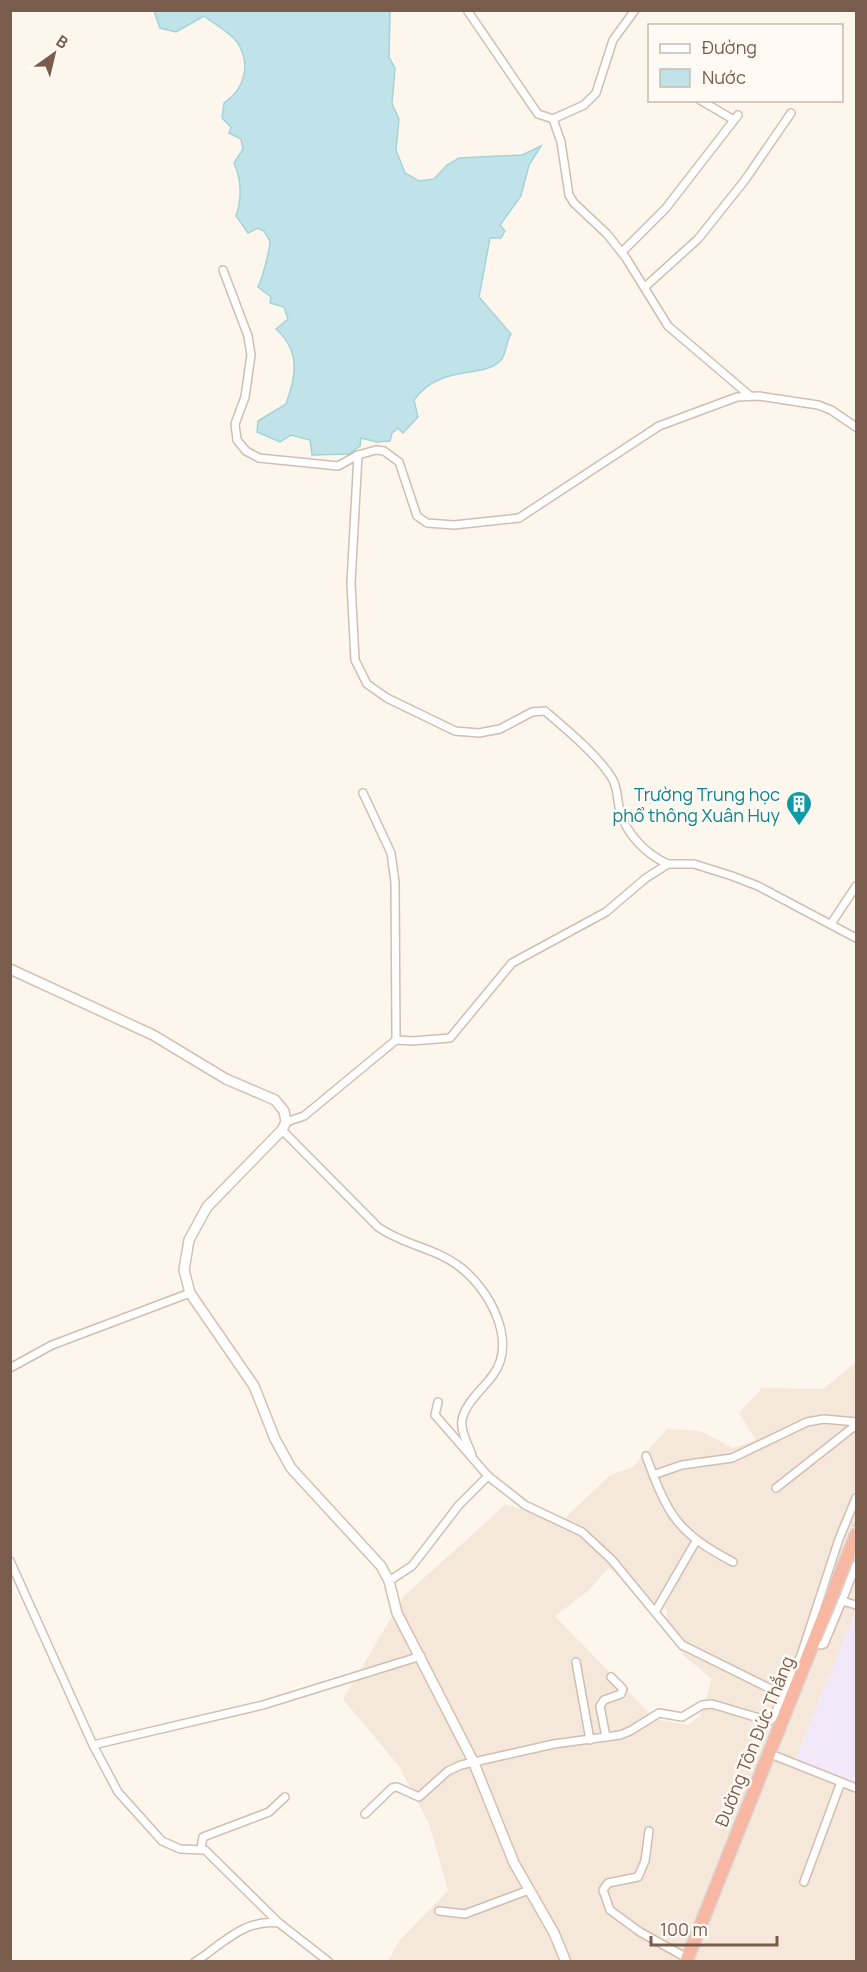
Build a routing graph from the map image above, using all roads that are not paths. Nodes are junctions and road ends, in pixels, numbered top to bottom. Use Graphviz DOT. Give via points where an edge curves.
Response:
graph roads {
  1 [pos="467,10"];
  2 [pos="635,10"];
  3 [pos="704,102"];
  4 [pos="791,113"];
  5 [pos="553,119"];
  6 [pos="622,252"];
  7 [pos="223,270"];
  8 [pos="646,286"];
  9 [pos="748,395"];
  10 [pos="856,427"];
  11 [pos="358,455"];
  12 [pos="363,792"];
  13 [pos="668,864"];
  14 [pos="856,886"];
  15 [pos="831,924"];
  16 [pos="856,938"];
  17 [pos="10,969"];
  18 [pos="396,1040"];
  19 [pos="284,1126"];
  20 [pos="190,1293"];
  21 [pos="10,1368"];
  22 [pos="438,1402"];
  23 [pos="856,1424"];
  24 [pos="646,1456"];
  25 [pos="474,1460"];
  26 [pos="653,1475"];
  27 [pos="488,1476"];
  28 [pos="776,1488"];
  29 [pos="856,1498"];
  30 [pos="853,1525"];
  31 [pos="696,1541"];
  32 [pos="10,1561"];
  33 [pos="733,1562"];
  34 [pos="856,1565"];
  35 [pos="389,1581"];
  36 [pos="842,1601"];
  37 [pos="856,1605"];
  38 [pos="655,1612"];
  39 [pos="810,1641"];
  40 [pos="421,1656"];
  41 [pos="576,1662"];
  42 [pos="611,1677"];
  43 [pos="783,1695"];
  44 [pos="606,1737"];
  45 [pos="590,1740"];
  46 [pos="93,1744"];
  47 [pos="768,1753"];
  48 [pos="473,1761"];
  49 [pos="841,1782"];
  50 [pos="856,1788"];
  51 [pos="285,1797"];
  52 [pos="365,1814"];
  53 [pos="649,1831"];
  54 [pos="201,1848"];
  55 [pos="804,1882"];
  56 [pos="529,1890"];
  57 [pos="439,1911"];
  58 [pos="279,1923"];
  59 [pos="686,1960"];
  60 [pos="195,1962"];
  61 [pos="329,1962"];
  62 [pos="566,1962"];
  1 -- 5 [label="street" via="538,114"];
  2 -- 5 [label="street" via="613,40 596,93 584,105"];
  3 -- 6 [label="street" via="736,117 666,208"];
  4 -- 8 [label="street" via="698,239"];
  5 -- 6 [label="street" via="561,142 569,195"];
  6 -- 8 [label="street"];
  7 -- 11 [label="street" via="248,336 251,355 236,424 237,440 259,458 338,466"];
  8 -- 9 [label="street" via="668,326"];
  9 -- 10 [label="street" via="818,405"];
  9 -- 11 [label="street" via="659,426 530,513 510,521 427,523 417,516 399,462 391,454 376,450"];
  11 -- 13 [label="street" via="351,583 355,660 368,684 387,698 455,731 479,733 500,729 531,712 545,711 614,781 620,814 638,843"];
  12 -- 18 [label="street" via="391,853"];
  13 -- 15 [label="street" via="694,864 732,876"];
  13 -- 18 [label="street" via="606,912 512,963 450,1038"];
  14 -- 15 [label="street"];
  15 -- 16 [label="street"];
  17 -- 19 [label="street" via="153,1035 226,1079 275,1100 284,1111"];
  18 -- 19 [label="street" via="304,1116"];
  19 -- 20 [label="street" via="201,1217 185,1253 184,1270"];
  19 -- 25 [label="street" via="378,1227 459,1266 493,1304 501,1343 498,1364 462,1418 461,1427"];
  20 -- 21 [label="street" via="52,1345"];
  20 -- 35 [label="street" via="254,1386 291,1468 369,1551"];
  22 -- 25 [label="street" via="435,1415"];
  23 -- 26 [label="street" via="824,1419 807,1422 732,1458 701,1460"];
  23 -- 28 [label="street"];
  24 -- 26 [label="street"];
  25 -- 27 [label="street"];
  26 -- 31 [label="street" via="675,1520"];
  27 -- 35 [label="street" via="459,1505 412,1566"];
  27 -- 38 [label="street" via="525,1505 582,1532 612,1560"];
  29 -- 30 [label="street"];
  30 -- 39 [label="highway, Đường Tôn Đức Thắng"];
  30 -- 39 [label="street"];
  31 -- 33 [label="street"];
  31 -- 38 [label="street"];
  32 -- 46 [label="street"];
  34 -- 36 [label="street"];
  35 -- 40 [label="street" via="397,1613"];
  36 -- 37 [label="street"];
  36 -- 39 [label="street" via="824,1644"];
  38 -- 43 [label="street" via="682,1645"];
  39 -- 43 [label="street"];
  39 -- 47 [label="highway, Đường Tôn Đức Thắng"];
  40 -- 46 [label="street" via="263,1706"];
  40 -- 48 [label="street"];
  41 -- 45 [label="street"];
  42 -- 44 [label="street" via="622,1689 621,1694 601,1703"];
  43 -- 44 [label="street" via="769,1721 712,1704 702,1705 682,1717 659,1713 630,1731"];
  44 -- 45 [label="street"];
  45 -- 48 [label="street"];
  46 -- 54 [label="street" via="118,1792 152,1832 180,1849"];
  47 -- 49 [label="street"];
  47 -- 59 [label="highway, Đường Tôn Đức Thắng"];
  48 -- 52 [label="street" via="448,1771 419,1797 392,1788"];
  48 -- 56 [label="street" via="514,1863"];
  49 -- 50 [label="street"];
  49 -- 55 [label="street"];
  51 -- 54 [label="street" via="269,1812 203,1838"];
  53 -- 59 [label="street" via="645,1861 638,1877 608,1883 603,1890 610,1910"];
  54 -- 58 [label="street"];
  56 -- 57 [label="street" via="465,1914"];
  56 -- 62 [label="street"];
  58 -- 60 [label="street" via="264,1922 237,1931"];
  58 -- 61 [label="street"];
}
